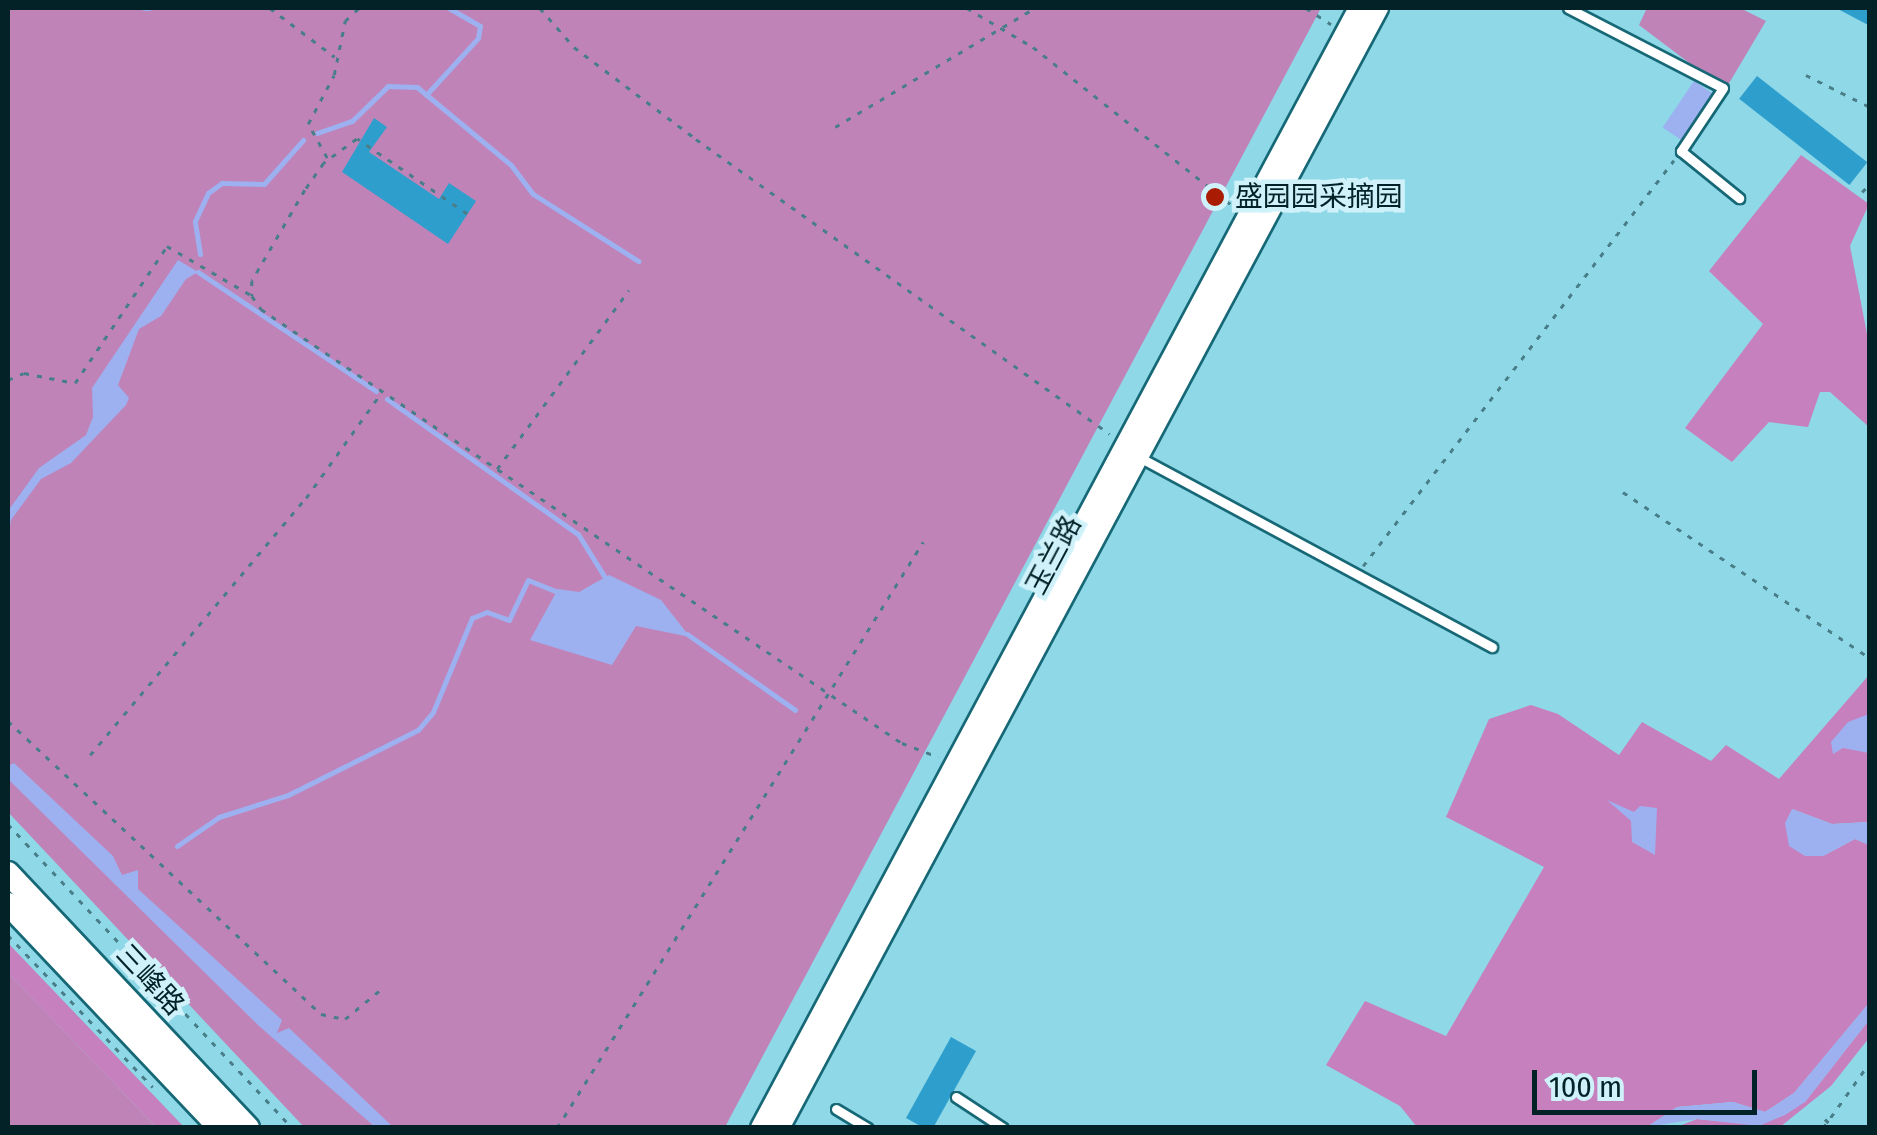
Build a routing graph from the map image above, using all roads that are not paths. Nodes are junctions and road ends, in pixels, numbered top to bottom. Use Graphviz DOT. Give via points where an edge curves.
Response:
graph roads {
  1 [pos="1359,8"];
  2 [pos="1378,8"];
  3 [pos="1568,8"];
  4 [pos="1739,198"];
  5 [pos="1132,450"];
  6 [pos="1492,647"];
  7 [pos="8,874"];
  8 [pos="8,904"];
  9 [pos="956,1096"];
  10 [pos="836,1109"];
  11 [pos="220,1128"];
  12 [pos="248,1128"];
  13 [pos="762,1128"];
  14 [pos="779,1128"];
  15 [pos="868,1128"];
  16 [pos="1004,1128"];
  1 -- 5 [label="street, 玉兰路"];
  2 -- 5 [label="street, 玉兰路"];
  3 -- 4 [label="lane" via="1723,88 1681,151"];
  5 -- 6 [label="lane"];
  5 -- 13 [label="street, 玉兰路"];
  5 -- 14 [label="street, 玉兰路"];
  7 -- 12 [label="main road, 三峰路"];
  8 -- 11 [label="main road, 三峰路"];
  9 -- 16 [label="lane"];
  10 -- 15 [label="lane"];
}
